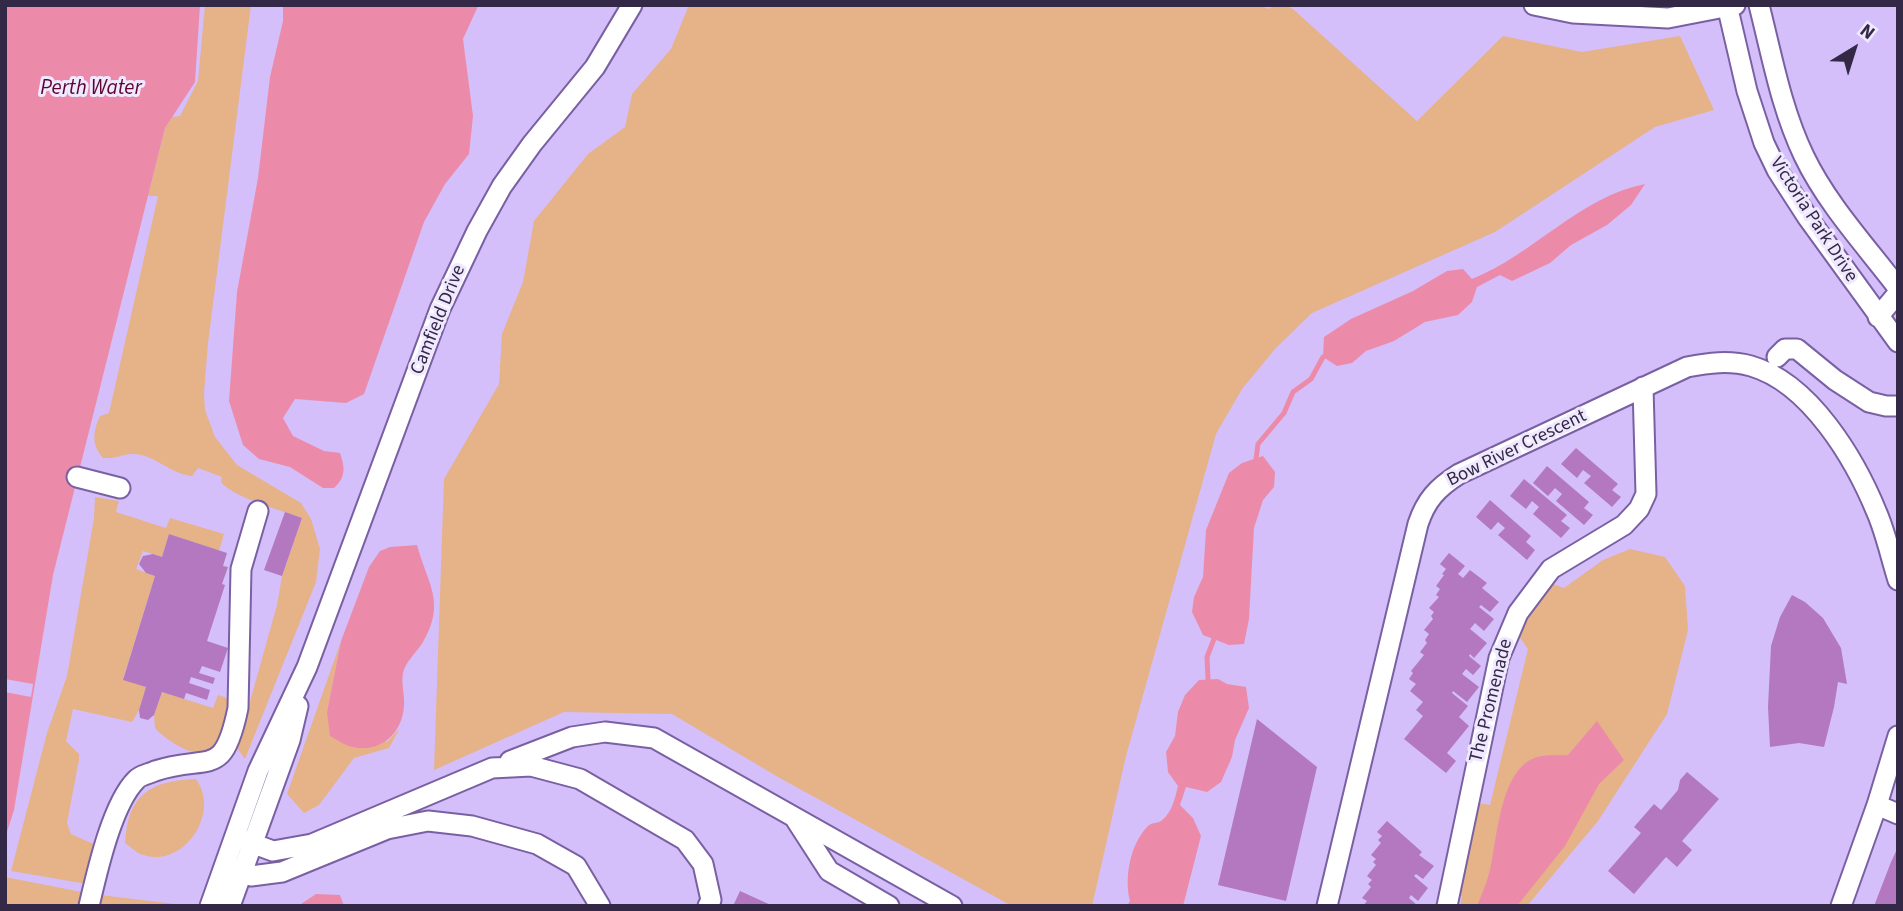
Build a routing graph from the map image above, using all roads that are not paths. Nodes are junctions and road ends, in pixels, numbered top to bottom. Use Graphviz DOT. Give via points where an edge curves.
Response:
graph roads {
  1 [pos="632,5"];
  2 [pos="1534,5"];
  3 [pos="1630,5"];
  4 [pos="1759,5"];
  5 [pos="1730,6"];
  6 [pos="1603,15"];
  7 [pos="1898,290"];
  8 [pos="1878,317"];
  9 [pos="1898,342"];
  10 [pos="1777,357"];
  11 [pos="1643,387"];
  12 [pos="1898,405"];
  13 [pos="77,477"];
  14 [pos="120,488"];
  15 [pos="258,511"];
  16 [pos="1894,557"];
  17 [pos="1898,580"];
  18 [pos="1898,736"];
  19 [pos="492,768"];
  20 [pos="1877,805"];
  21 [pos="1898,814"];
  22 [pos="793,817"];
  23 [pos="244,841"];
  24 [pos="234,870"];
  25 [pos="89,906"];
  26 [pos="210,906"];
  27 [pos="230,906"];
  28 [pos="600,906"];
  29 [pos="708,906"];
  30 [pos="889,906"];
  31 [pos="952,906"];
  32 [pos="1327,906"];
  33 [pos="1447,906"];
  34 [pos="1841,906"];
  1 -- 23 [label="street, Camfield Drive" via="595,67 502,186 440,309 307,667 258,771"];
  2 -- 6 [label="street"];
  3 -- 6 [label="street"];
  4 -- 7 [label="street, Victoria Park Drive" via="1785,109 1804,156"];
  5 -- 6 [label="street" via="1668,18"];
  5 -- 8 [label="street, Victoria Park Drive" via="1747,91 1764,143 1789,191"];
  7 -- 8 [label="street"];
  8 -- 9 [label="street, Victoria Park Drive"];
  10 -- 12 [label="street" via="1785,349 1797,349 1869,402"];
  11 -- 16 [label="street, Bow River Crescent" via="1687,367 1733,362 1775,376 1796,390 1837,438 1877,513"];
  11 -- 32 [label="street, Bow River Crescent" via="1459,474 1424,506"];
  11 -- 33 [label="street, The Promenade" via="1646,494 1624,525 1550,569 1518,613 1499,658"];
  13 -- 14 [label="street"];
  15 -- 25 [label="street" via="241,569 234,730 224,752 210,762 137,778 120,802"];
  16 -- 17 [label="street, Bow River Crescent"];
  18 -- 20 [label="street"];
  19 -- 22 [label="street" via="572,737 606,732 654,738"];
  19 -- 23 [label="street" via="312,844 274,851"];
  19 -- 29 [label="street" via="531,766 580,779 685,840 704,864 711,900"];
  20 -- 21 [label="street"];
  20 -- 34 [label="street"];
  22 -- 30 [label="street" via="829,871"];
  22 -- 31 [label="street"];
  23 -- 24 [label="street, Camfield Drive"];
  24 -- 26 [label="street, Camfield Drive"];
  24 -- 27 [label="street, Camfield Drive"];
  24 -- 28 [label="street" via="251,876 282,872 387,830 428,821 472,826 537,844 576,866"];
}
